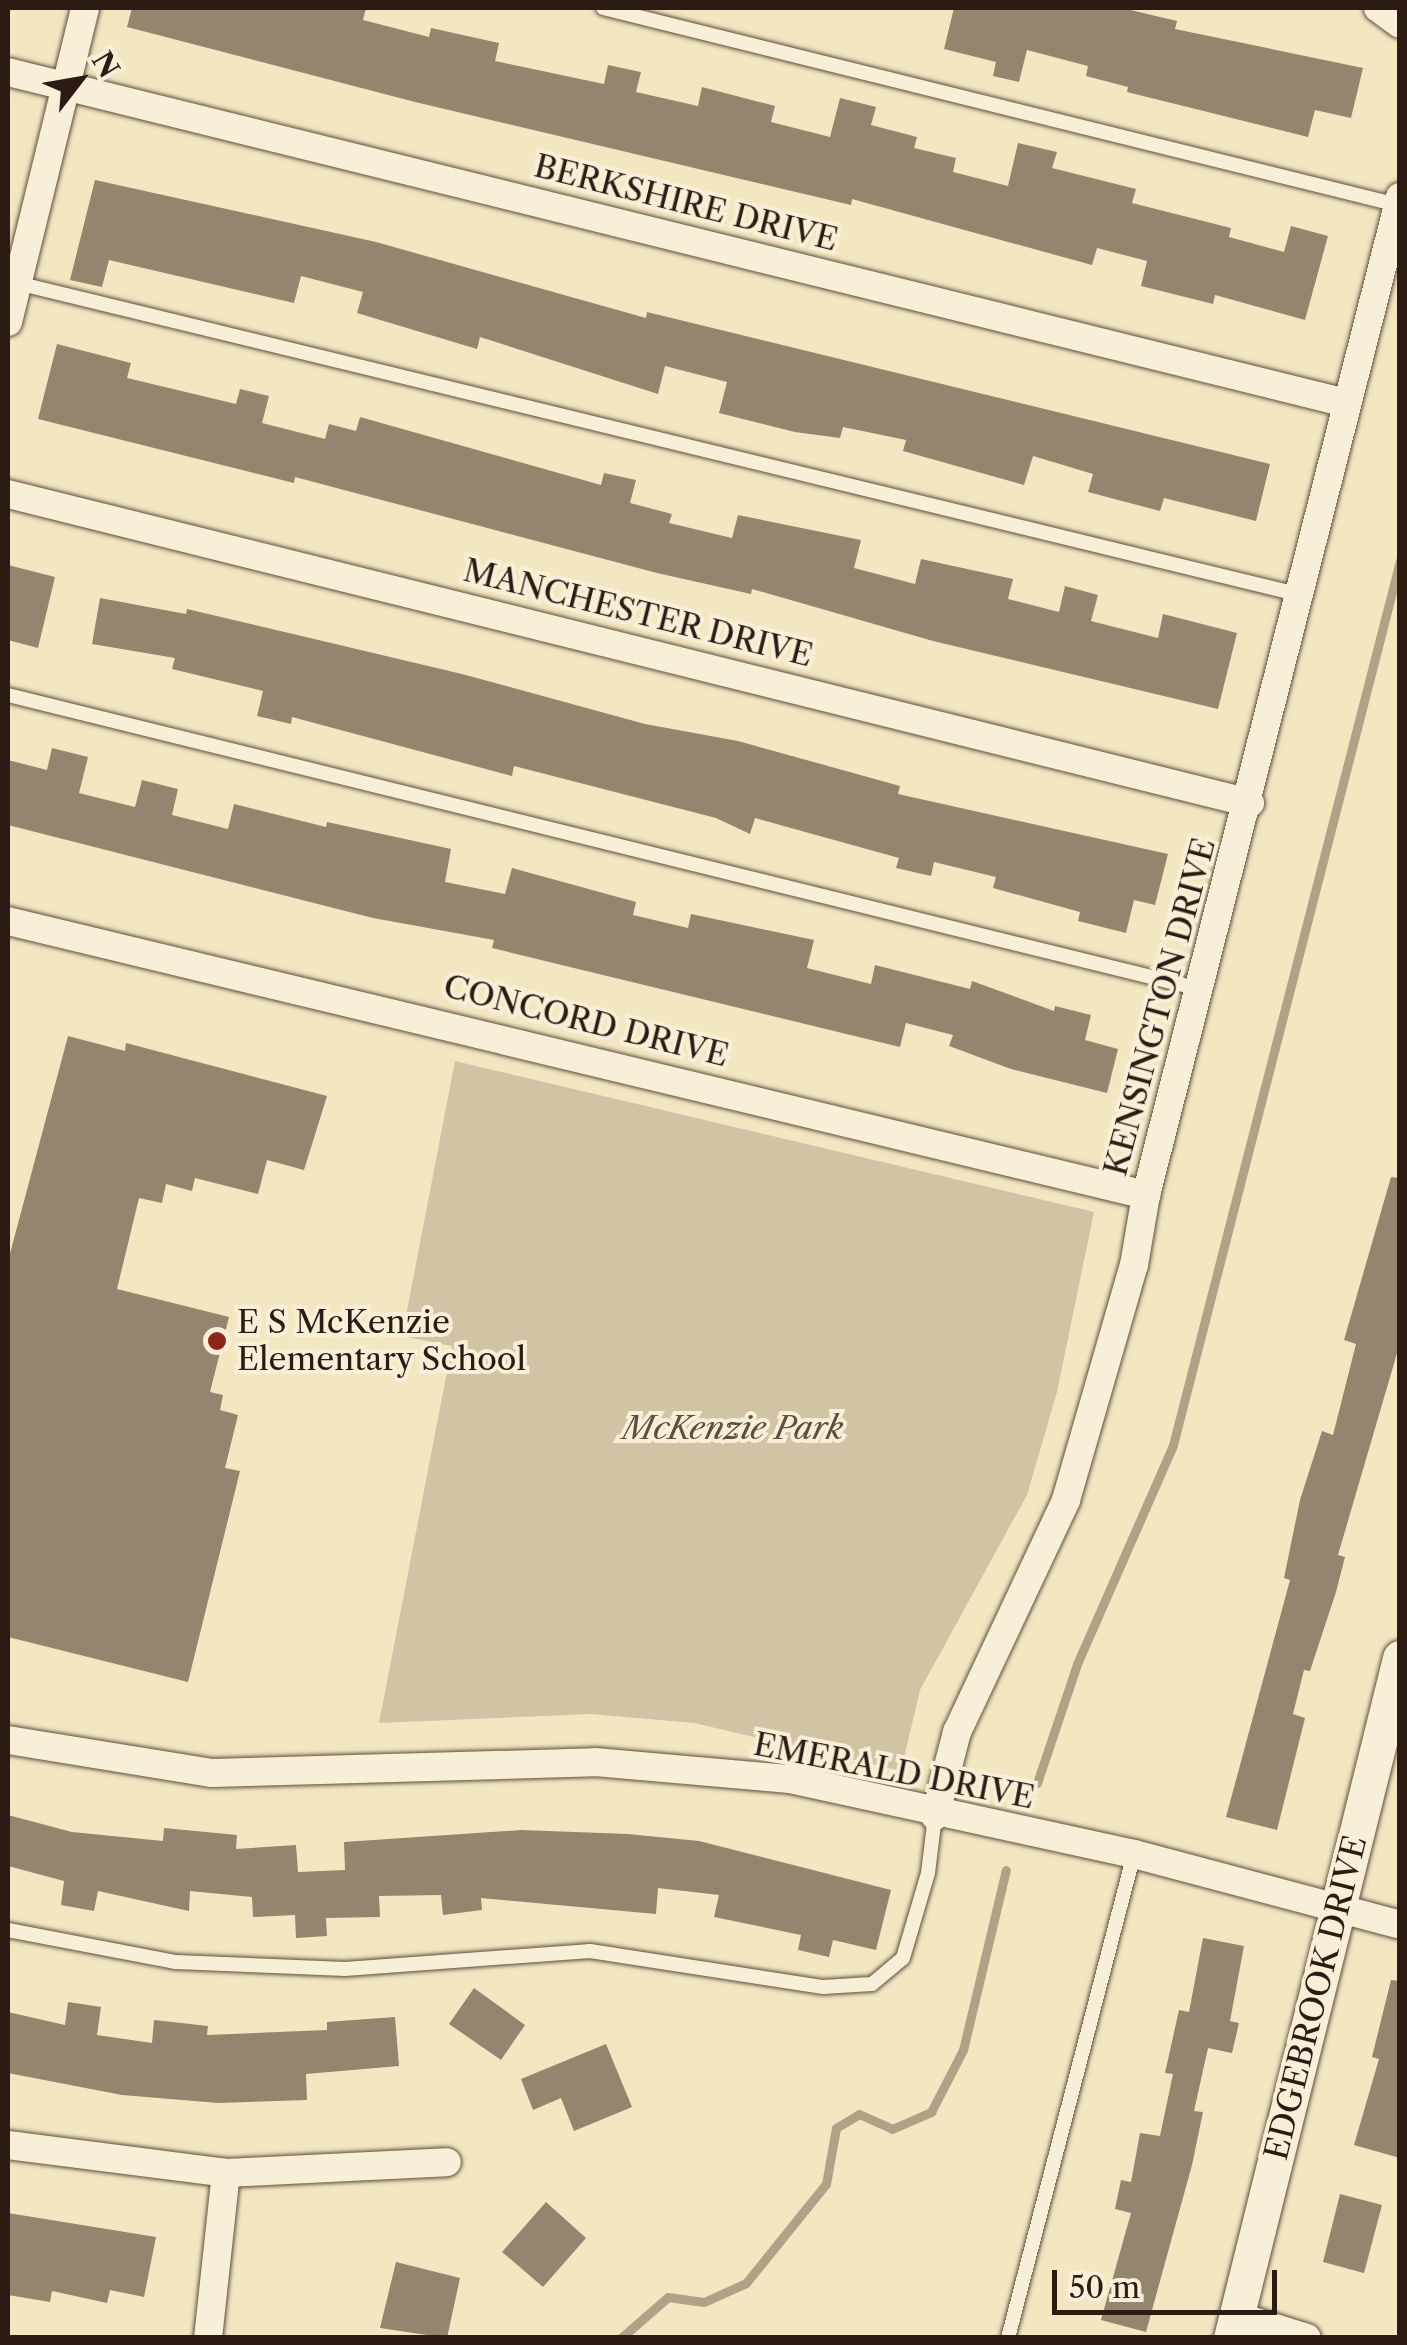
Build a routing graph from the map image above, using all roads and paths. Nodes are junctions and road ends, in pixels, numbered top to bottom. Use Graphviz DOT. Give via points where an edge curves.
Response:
graph roads {
  1 [pos="85,8"];
  2 [pos="604,8"];
  3 [pos="1378,8"];
  4 [pos="1400,24"];
  5 [pos="8,72"];
  6 [pos="67,86"];
  7 [pos="1398,201"];
  8 [pos="12,282"];
  9 [pos="8,322"];
  10 [pos="1347,403"];
  11 [pos="8,494"];
  12 [pos="1301,596"];
  13 [pos="8,695"];
  14 [pos="1250,802"];
  15 [pos="8,921"];
  16 [pos="1201,989"];
  17 [pos="1146,1195"];
  18 [pos="1400,1658"];
  19 [pos="8,1740"];
  20 [pos="935,1816"];
  21 [pos="1134,1854"];
  22 [pos="1340,1907"];
  23 [pos="1400,1925"];
  24 [pos="8,1930"];
  25 [pos="8,2145"];
  26 [pos="447,2162"];
  27 [pos="226,2174"];
  28 [pos="1234,2327"];
  29 [pos="208,2338"];
  30 [pos="1008,2338"];
  31 [pos="1307,2338"];
  1 -- 6 [label="street"];
  2 -- 7 [label="lane"];
  3 -- 4 [label="street"];
  5 -- 6 [label="street, BERKSHIRE DRIVE"];
  6 -- 8 [label="street"];
  6 -- 10 [label="street, BERKSHIRE DRIVE"];
  7 -- 10 [label="street, KENSINGTON DRIVE"];
  8 -- 9 [label="street"];
  8 -- 12 [label="lane"];
  10 -- 12 [label="street, KENSINGTON DRIVE"];
  11 -- 14 [label="street, MANCHESTER DRIVE"];
  12 -- 14 [label="street, KENSINGTON DRIVE"];
  13 -- 16 [label="lane"];
  14 -- 16 [label="street, KENSINGTON DRIVE"];
  15 -- 17 [label="street, CONCORD DRIVE"];
  16 -- 17 [label="street, KENSINGTON DRIVE"];
  17 -- 20 [label="street, KENSINGTON DRIVE" via="1134,1265 1066,1500 957,1732"];
  18 -- 22 [label="street, EDGEBROOK DRIVE"];
  19 -- 20 [label="street, EMERALD DRIVE" via="212,1773 595,1762 790,1780"];
  20 -- 21 [label="street, EMERALD DRIVE"];
  20 -- 24 [label="lane" via="928,1873 904,1958 872,1984 823,1987 590,1951 345,1969 176,1962"];
  21 -- 22 [label="street, EMERALD DRIVE"];
  21 -- 30 [label="lane"];
  22 -- 23 [label="street, EMERALD DRIVE"];
  22 -- 28 [label="street, EDGEBROOK DRIVE"];
  25 -- 27 [label="street"];
  26 -- 27 [label="street"];
  27 -- 29 [label="street"];
  28 -- 31 [label="street"];
}
